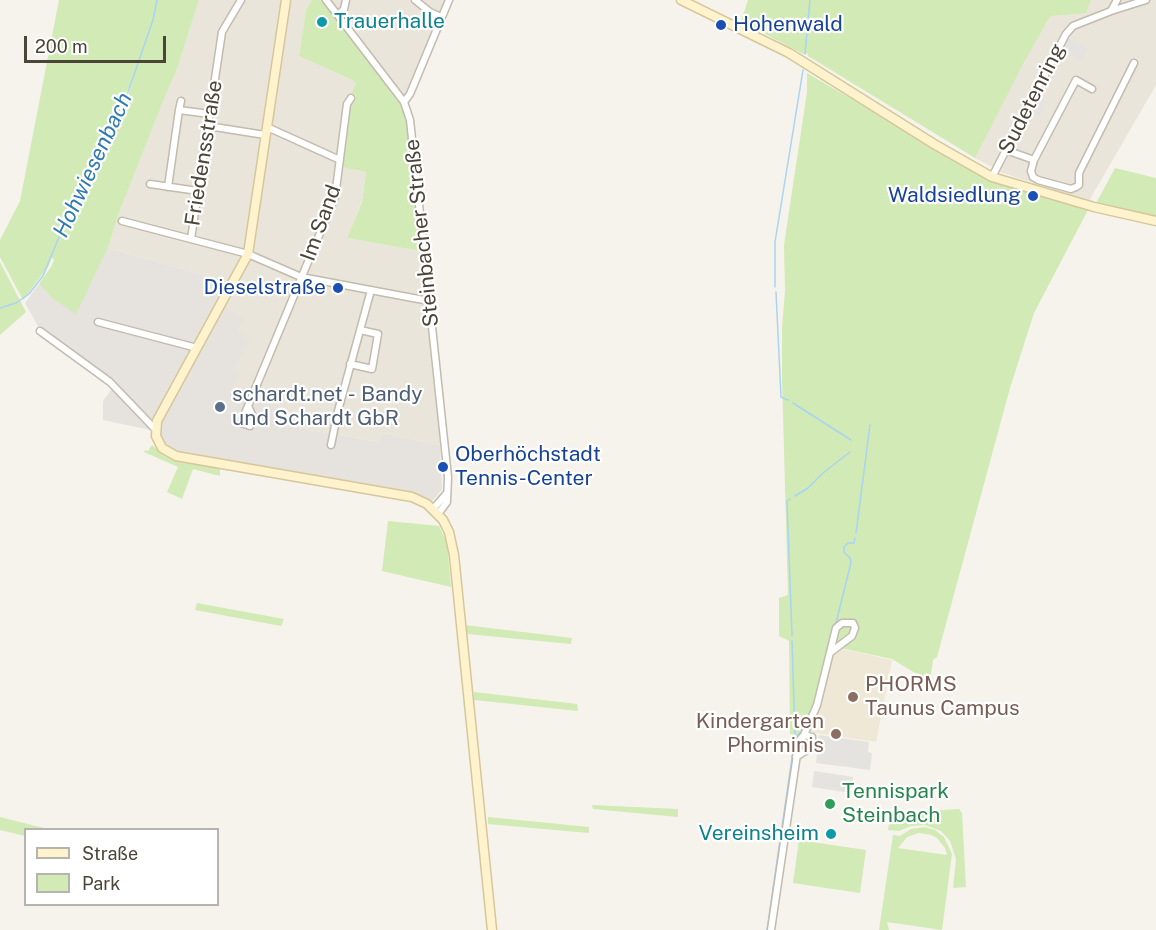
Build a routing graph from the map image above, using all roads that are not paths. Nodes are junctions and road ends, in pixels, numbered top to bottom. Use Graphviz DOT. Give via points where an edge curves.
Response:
graph roads {
  1 [pos="241,0"];
  2 [pos="286,0"];
  3 [pos="326,0"];
  4 [pos="346,0"];
  5 [pos="415,0"];
  6 [pos="449,0"];
  7 [pos="681,0"];
  8 [pos="1117,0"];
  9 [pos="1146,0"];
  10 [pos="1111,11"];
  11 [pos="338,15"];
  12 [pos="441,17"];
  13 [pos="1134,63"];
  14 [pos="1092,89"];
  15 [pos="351,98"];
  16 [pos="181,101"];
  17 [pos="404,102"];
  18 [pos="179,110"];
  19 [pos="210,114"];
  20 [pos="208,126"];
  21 [pos="266,131"];
  22 [pos="1006,150"];
  23 [pos="340,160"];
  24 [pos="1034,160"];
  25 [pos="992,177"];
  26 [pos="150,184"];
  27 [pos="168,187"];
  28 [pos="198,191"];
  29 [pos="122,221"];
  30 [pos="1156,221"];
  31 [pos="191,239"];
  32 [pos="248,254"];
  33 [pos="301,277"];
  34 [pos="371,291"];
  35 [pos="429,301"];
  36 [pos="98,322"];
  37 [pos="360,330"];
  38 [pos="40,331"];
  39 [pos="197,348"];
  40 [pos="350,364"];
  41 [pos="248,406"];
  42 [pos="155,429"];
  43 [pos="331,445"];
  44 [pos="435,511"];
  45 [pos="831,652"];
  46 [pos="804,735"];
  47 [pos="796,758"];
  48 [pos="492,930"];
  49 [pos="771,930"];
  1 -- 19 [label="street, Friedensstraße" via="222,32"];
  2 -- 21 [label="street"];
  3 -- 11 [label="street, Steinbacher Straße"];
  4 -- 11 [label="street"];
  5 -- 12 [label="street"];
  6 -- 12 [label="street"];
  7 -- 25 [label="street" via="804,62"];
  8 -- 10 [label="street"];
  9 -- 10 [label="street, Sudetenring"];
  10 -- 22 [label="street, Sudetenring" via="1073,26 1066,34"];
  11 -- 17 [label="street, Steinbacher Straße"];
  12 -- 17 [label="street"];
  13 -- 24 [label="street" via="1079,173 1076,187 1071,189 1033,177"];
  14 -- 24 [label="street" via="1076,80"];
  15 -- 23 [label="street, Im Sand"];
  16 -- 18 [label="street"];
  17 -- 35 [label="street, Steinbacher Straße" via="410,120"];
  18 -- 19 [label="street"];
  18 -- 27 [label="street"];
  19 -- 20 [label="street, Friedensstraße"];
  20 -- 21 [label="street"];
  20 -- 28 [label="street, Friedensstraße"];
  21 -- 23 [label="street"];
  21 -- 32 [label="street"];
  22 -- 24 [label="street"];
  22 -- 25 [label="street, Sudetenring"];
  23 -- 33 [label="street, Im Sand" via="335,197"];
  25 -- 30 [label="street"];
  26 -- 27 [label="street"];
  27 -- 28 [label="street"];
  28 -- 31 [label="street, Friedensstraße"];
  29 -- 31 [label="street"];
  31 -- 32 [label="street"];
  32 -- 33 [label="street"];
  32 -- 39 [label="street"];
  33 -- 34 [label="street"];
  33 -- 41 [label="street, Im Sand"];
  34 -- 35 [label="street"];
  34 -- 37 [label="street"];
  35 -- 44 [label="street, Steinbacher Straße" via="448,477 447,492"];
  36 -- 39 [label="street"];
  37 -- 40 [label="street"];
  37 -- 40 [label="street" via="378,334 372,369"];
  38 -- 42 [label="street" via="110,382"];
  39 -- 42 [label="street"];
  40 -- 43 [label="street"];
  42 -- 44 [label="street" via="159,444 176,456 404,495"];
  44 -- 48 [label="street" via="449,532 454,555"];
  45 -- 45 [label="street" via="849,639 855,628 853,623 836,628"];
  45 -- 46 [label="street" via="817,705"];
  46 -- 47 [label="street"];
  46 -- 47 [label="street" via="812,737 812,744"];
  47 -- 49 [label="street"];
}
